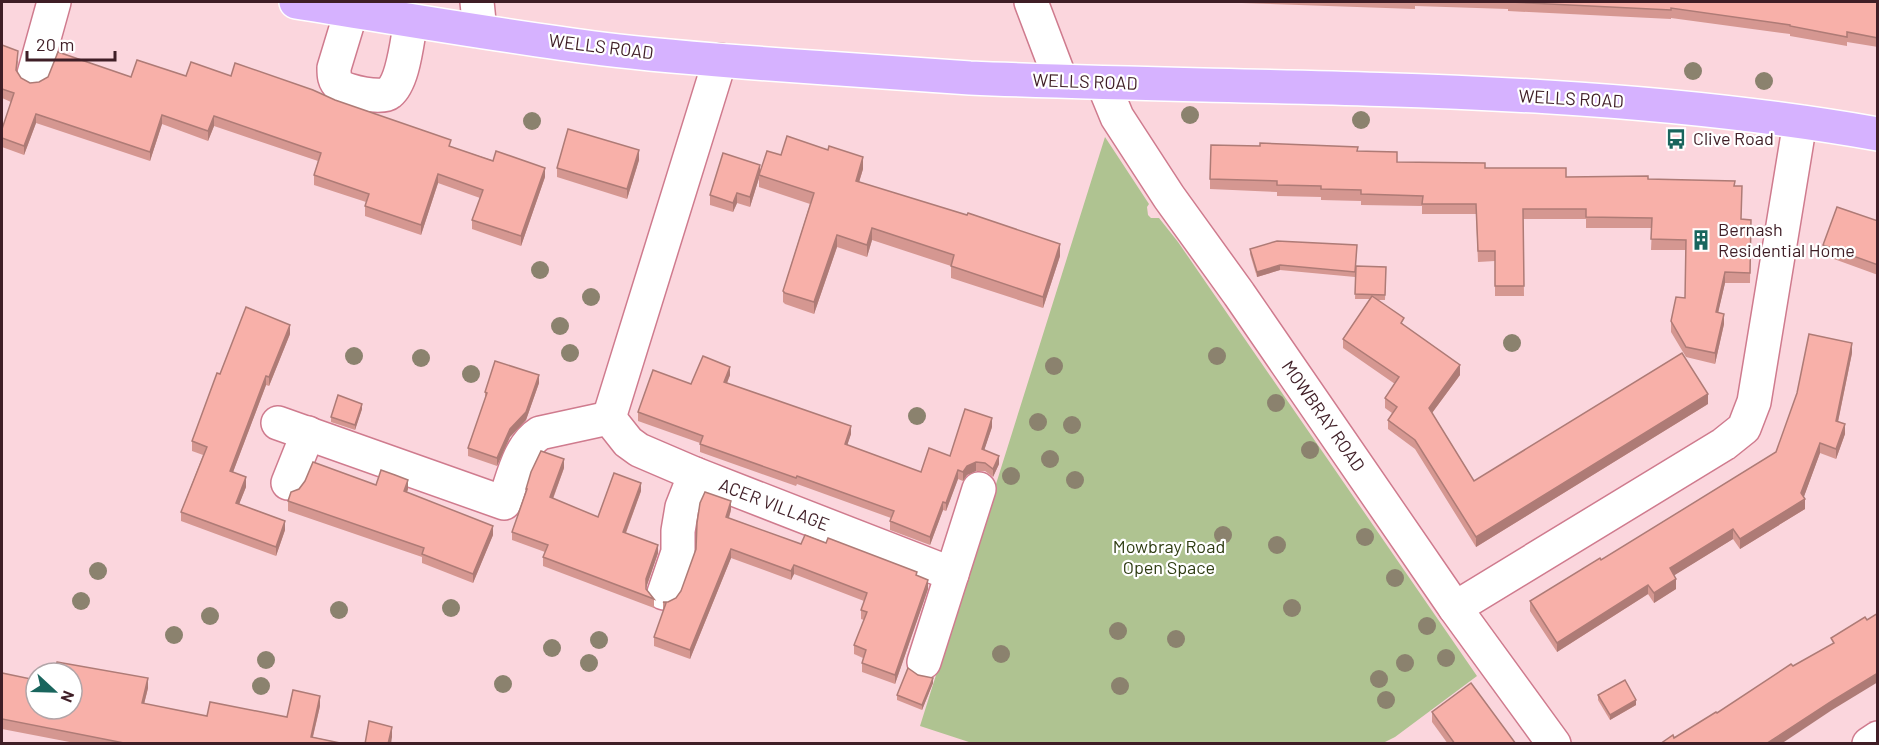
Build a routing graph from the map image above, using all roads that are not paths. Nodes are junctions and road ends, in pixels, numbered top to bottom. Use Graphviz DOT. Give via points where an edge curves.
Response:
graph roads {
  1 [pos="54,2"];
  2 [pos="296,2"];
  3 [pos="1031,2"];
  4 [pos="351,12"];
  5 [pos="478,16"];
  6 [pos="411,21"];
  7 [pos="720,60"];
  8 [pos="34,74"];
  9 [pos="1061,81"];
  10 [pos="1103,83"];
  11 [pos="1800,122"];
  12 [pos="1878,134"];
  13 [pos="609,417"];
  14 [pos="695,474"];
  15 [pos="288,483"];
  16 [pos="979,489"];
  17 [pos="952,574"];
  18 [pos="664,593"];
  19 [pos="1455,608"];
  20 [pos="924,662"];
  21 [pos="1878,738"];
  22 [pos="1554,744"];
  23 [pos="1869,744"];
  1 -- 8 [label="street"];
  2 -- 4 [label="highway, WELLS ROAD"];
  3 -- 9 [label="street"];
  4 -- 6 [label="highway, WELLS ROAD"];
  4 -- 6 [label="street" via="334,78 347,90 382,97 391,93 401,72"];
  5 -- 6 [label="highway, WELLS ROAD"];
  5 -- 7 [label="highway, WELLS ROAD" via="606,49"];
  7 -- 9 [label="highway, WELLS ROAD"];
  7 -- 13 [label="street"];
  9 -- 10 [label="highway, WELLS ROAD"];
  10 -- 11 [label="highway, WELLS ROAD" via="1562,98 1684,107"];
  10 -- 19 [label="street, MOWBRAY ROAD" via="1117,117 1168,197"];
  11 -- 12 [label="highway, WELLS ROAD"];
  11 -- 19 [label="street" via="1754,402 1744,428 1724,444"];
  13 -- 14 [label="street, ACER VILLAGE" via="639,450"];
  13 -- 15 [label="street" via="532,438 504,503 293,428"];
  14 -- 17 [label="street, ACER VILLAGE"];
  14 -- 18 [label="street" via="682,507 678,552"];
  16 -- 17 [label="street"];
  17 -- 20 [label="street"];
  19 -- 22 [label="street, MOWBRAY ROAD"];
  21 -- 23 [label="street"];
}
